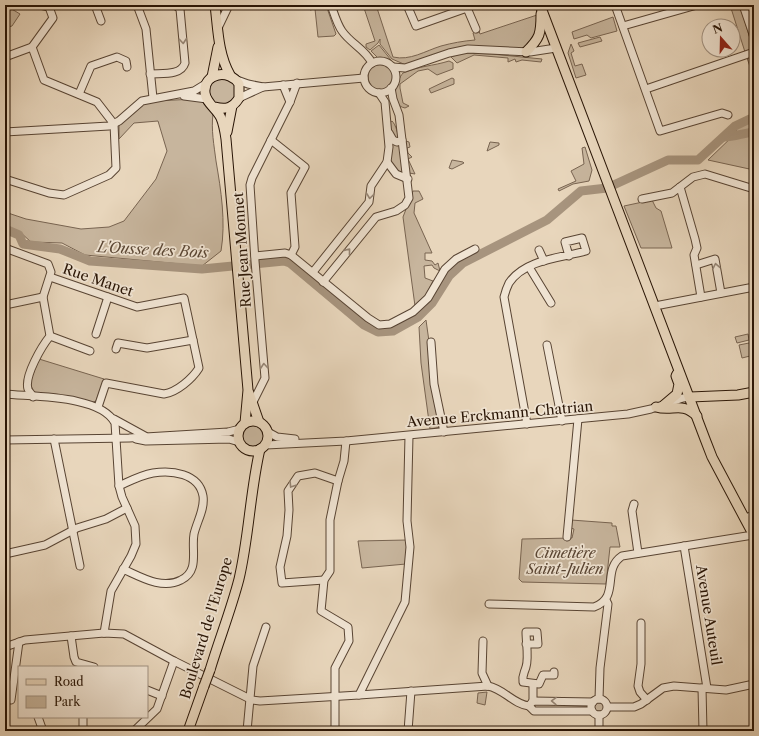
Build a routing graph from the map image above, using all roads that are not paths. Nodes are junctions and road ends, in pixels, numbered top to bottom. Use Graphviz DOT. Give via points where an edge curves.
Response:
graph roads {
  1 [pos="40,5"];
  2 [pos="95,5"];
  3 [pos="137,5"];
  4 [pos="175,5"];
  5 [pos="216,5"];
  6 [pos="229,5"];
  7 [pos="331,5"];
  8 [pos="407,5"];
  9 [pos="615,5"];
  10 [pos="697,5"];
  11 [pos="743,5"];
  12 [pos="52,6"];
  13 [pos="467,6"];
  14 [pos="541,6"];
  15 [pos="101,21"];
  16 [pos="623,26"];
  17 [pos="476,29"];
  18 [pos="218,30"];
  19 [pos="754,37"];
  20 [pos="219,44"];
  21 [pos="32,48"];
  22 [pos="556,48"];
  23 [pos="526,52"];
  24 [pos="754,52"];
  25 [pos="5,57"];
  26 [pos="372,63"];
  27 [pos="127,67"];
  28 [pos="393,67"];
  29 [pos="405,68"];
  30 [pos="150,74"];
  31 [pos="396,76"];
  32 [pos="233,78"];
  33 [pos="364,78"];
  34 [pos="209,80"];
  35 [pos="297,83"];
  36 [pos="283,85"];
  37 [pos="263,87"];
  38 [pos="392,88"];
  39 [pos="646,89"];
  40 [pos="379,93"];
  41 [pos="79,94"];
  42 [pos="178,95"];
  43 [pos="153,98"];
  44 [pos="239,98"];
  45 [pos="207,99"];
  46 [pos="290,102"];
  47 [pos="232,106"];
  48 [pos="215,107"];
  49 [pos="399,115"];
  50 [pos="728,115"];
  51 [pos="114,124"];
  52 [pos="386,124"];
  53 [pos="5,132"];
  54 [pos="226,139"];
  55 [pos="271,140"];
  56 [pos="402,140"];
  57 [pos="387,162"];
  58 [pos="408,179"];
  59 [pos="5,180"];
  60 [pos="680,187"];
  61 [pos="754,189"];
  62 [pos="642,199"];
  63 [pos="5,248"];
  64 [pos="475,249"];
  65 [pos="539,250"];
  66 [pos="291,255"];
  67 [pos="569,256"];
  68 [pos="255,260"];
  69 [pos="544,261"];
  70 [pos="696,265"];
  71 [pos="529,267"];
  72 [pos="313,272"];
  73 [pos="50,278"];
  74 [pos="323,282"];
  75 [pos="754,287"];
  76 [pos="722,293"];
  77 [pos="43,297"];
  78 [pos="108,297"];
  79 [pos="702,297"];
  80 [pos="551,303"];
  81 [pos="5,304"];
  82 [pos="655,306"];
  83 [pos="96,334"];
  84 [pos="50,336"];
  85 [pos="193,340"];
  86 [pos="431,342"];
  87 [pos="547,345"];
  88 [pos="116,349"];
  89 [pos="90,350"];
  90 [pos="679,369"];
  91 [pos="248,390"];
  92 [pos="754,392"];
  93 [pos="5,394"];
  94 [pos="33,397"];
  95 [pos="690,397"];
  96 [pos="252,402"];
  97 [pos="660,406"];
  98 [pos="98,407"];
  99 [pos="697,416"];
  100 [pos="113,419"];
  101 [pos="578,419"];
  102 [pos="562,421"];
  103 [pos="259,422"];
  104 [pos="527,424"];
  105 [pos="242,426"];
  106 [pos="268,432"];
  107 [pos="444,432"];
  108 [pos="145,436"];
  109 [pos="409,436"];
  110 [pos="117,438"];
  111 [pos="129,438"];
  112 [pos="54,439"];
  113 [pos="5,440"];
  114 [pos="309,441"];
  115 [pos="346,441"];
  116 [pos="239,442"];
  117 [pos="263,447"];
  118 [pos="246,449"];
  119 [pos="338,481"];
  120 [pos="252,485"];
  121 [pos="119,486"];
  122 [pos="634,504"];
  123 [pos="127,508"];
  124 [pos="754,515"];
  125 [pos="745,518"];
  126 [pos="72,530"];
  127 [pos="754,535"];
  128 [pos="566,537"];
  129 [pos="684,546"];
  130 [pos="638,553"];
  131 [pos="5,554"];
  132 [pos="80,566"];
  133 [pos="123,569"];
  134 [pos="324,580"];
  135 [pos="606,600"];
  136 [pos="489,604"];
  137 [pos="641,623"];
  138 [pos="266,626"];
  139 [pos="104,633"];
  140 [pos="72,636"];
  141 [pos="483,641"];
  142 [pos="19,642"];
  143 [pos="526,644"];
  144 [pos="5,645"];
  145 [pos="174,662"];
  146 [pos="90,666"];
  147 [pos="554,672"];
  148 [pos="533,684"];
  149 [pos="754,684"];
  150 [pos="488,686"];
  151 [pos="705,688"];
  152 [pos="148,690"];
  153 [pos="411,691"];
  154 [pos="359,695"];
  155 [pos="162,696"];
  156 [pos="335,697"];
  157 [pos="250,699"];
  158 [pos="11,700"];
  159 [pos="596,700"];
  160 [pos="647,700"];
  161 [pos="531,704"];
  162 [pos="608,707"];
  163 [pos="592,711"];
  164 [pos="599,715"];
  165 [pos="38,718"];
  166 [pos="83,718"];
  167 [pos="43,731"];
  168 [pos="82,731"];
  169 [pos="134,731"];
  170 [pos="188,731"];
  171 [pos="247,731"];
  172 [pos="335,731"];
  173 [pos="408,731"];
  174 [pos="599,731"];
  175 [pos="703,731"];
  1 -- 12 [label="street"];
  2 -- 15 [label="street"];
  3 -- 30 [label="street" via="146,29"];
  4 -- 30 [label="street, one-way" via="180,9 185,64 179,72"];
  5 -- 18 [label="main road"];
  6 -- 18 [label="street"];
  7 -- 26 [label="street" via="342,31 368,53"];
  8 -- 13 [label="street" via="416,26"];
  9 -- 16 [label="street"];
  10 -- 16 [label="street"];
  11 -- 19 [label="street"];
  12 -- 21 [label="street" via="53,18"];
  13 -- 17 [label="street"];
  14 -- 22 [label="main road"];
  14 -- 23 [label="main road" via="539,39"];
  16 -- 39 [label="street"];
  18 -- 20 [label="main road"];
  20 -- 32 [label="main road" via="224,65"];
  20 -- 34 [label="main road"];
  21 -- 25 [label="street"];
  21 -- 41 [label="street" via="44,80"];
  22 -- 23 [label="street"];
  22 -- 82 [label="main road"];
  23 -- 29 [label="street" via="468,49"];
  24 -- 39 [label="street"];
  26 -- 28 [label="street" via="382,61"];
  26 -- 33 [label="street" via="366,69"];
  27 -- 41 [label="street" via="126,61 118,57 91,66"];
  28 -- 29 [label="street"];
  28 -- 31 [label="street"];
  29 -- 31 [label="street"];
  30 -- 43 [label="street"];
  31 -- 38 [label="street"];
  32 -- 34 [label="main road" via="221,74"];
  32 -- 37 [label="street"];
  32 -- 44 [label="main road" via="240,88"];
  33 -- 35 [label="street"];
  33 -- 40 [label="street" via="371,90"];
  34 -- 42 [label="street" via="194,91"];
  34 -- 45 [label="main road" via="205,88"];
  35 -- 36 [label="street"];
  35 -- 46 [label="street, Rue Jean Monnet"];
  36 -- 37 [label="street"];
  36 -- 46 [label="street"];
  37 -- 44 [label="street"];
  38 -- 40 [label="street"];
  38 -- 49 [label="street"];
  39 -- 50 [label="street" via="660,131 722,113"];
  40 -- 52 [label="street" via="385,102"];
  41 -- 51 [label="street" via="97,102"];
  42 -- 43 [label="street"];
  42 -- 45 [label="street"];
  43 -- 51 [label="street" via="137,105"];
  44 -- 47 [label="main road"];
  45 -- 48 [label="main road"];
  46 -- 55 [label="street, Rue Jean Monnet"];
  47 -- 48 [label="main road" via="226,109"];
  47 -- 54 [label="main road"];
  48 -- 54 [label="main road"];
  49 -- 52 [label="street"];
  49 -- 56 [label="street"];
  51 -- 53 [label="street"];
  51 -- 59 [label="street" via="116,168 109,175 58,195"];
  52 -- 56 [label="street" via="393,140"];
  52 -- 57 [label="street" via="389,147"];
  54 -- 91 [label="main road"];
  55 -- 66 [label="street" via="305,167 291,193 295,247"];
  55 -- 68 [label="street, Rue Jean Monnet" via="250,185"];
  56 -- 58 [label="street"];
  57 -- 58 [label="street" via="396,174"];
  57 -- 72 [label="street, one-way" via="371,186 369,202"];
  74 -- 58 [label="street, one-way" via="376,217 396,211 405,205 409,198"];
  60 -- 61 [label="street" via="693,177 705,174"];
  60 -- 62 [label="street" via="672,193"];
  60 -- 70 [label="street" via="695,239"];
  63 -- 73 [label="street" via="48,264"];
  64 -- 74 [label="street" via="445,269 428,298 419,307 390,324 379,325"];
  65 -- 69 [label="street"];
  66 -- 68 [label="street" via="285,253"];
  66 -- 72 [label="street"];
  67 -- 69 [label="street"];
  96 -- 68 [label="street, Rue Jean Monnet, one-way" via="265,378"];
  69 -- 71 [label="street"];
  76 -- 70 [label="street, one-way" via="715,259"];
  70 -- 79 [label="street"];
  71 -- 80 [label="street"];
  71 -- 104 [label="street" via="518,273 509,283 504,297"];
  72 -- 74 [label="street"];
  73 -- 77 [label="street"];
  73 -- 78 [label="street, Rue Manet"];
  75 -- 76 [label="street"];
  76 -- 79 [label="street"];
  77 -- 81 [label="street"];
  77 -- 84 [label="street"];
  78 -- 83 [label="street"];
  78 -- 85 [label="street, Rue Manet" via="137,307 184,298"];
  79 -- 82 [label="street"];
  82 -- 90 [label="main road"];
  84 -- 89 [label="street"];
  84 -- 94 [label="street" via="42,346 28,380 28,390"];
  85 -- 88 [label="street" via="147,348 118,343"];
  85 -- 98 [label="street" via="199,368 171,393 164,394 106,383"];
  86 -- 107 [label="street" via="434,384"];
  87 -- 102 [label="street"];
  90 -- 95 [label="main road"];
  90 -- 97 [label="main road" via="676,376 679,384 677,394"];
  91 -- 96 [label="main road"];
  91 -- 105 [label="main road"];
  92 -- 95 [label="main road"];
  93 -- 94 [label="street"];
  94 -- 98 [label="street" via="71,400"];
  95 -- 97 [label="street, Avenue Erckmann-Chatrian"];
  95 -- 99 [label="main road"];
  96 -- 103 [label="main road"];
  97 -- 99 [label="main road" via="665,410 678,406"];
  97 -- 101 [label="street, Avenue Erckmann-Chatrian" via="628,414"];
  98 -- 100 [label="street"];
  99 -- 125 [label="main road" via="712,457"];
  100 -- 108 [label="street"];
  100 -- 110 [label="street"];
  101 -- 102 [label="street, Avenue Erckmann-Chatrian"];
  101 -- 128 [label="street"];
  102 -- 104 [label="street, Avenue Erckmann-Chatrian"];
  103 -- 105 [label="main road" via="254,421"];
  103 -- 106 [label="main road"];
  104 -- 107 [label="street, Avenue Erckmann-Chatrian"];
  105 -- 108 [label="street" via="228,432"];
  105 -- 116 [label="main road" via="238,433"];
  106 -- 114 [label="street, Avenue Erckmann-Chatrian" via="277,437"];
  106 -- 117 [label="main road" via="268,441"];
  107 -- 109 [label="street, Avenue Erckmann-Chatrian"];
  108 -- 111 [label="street"];
  109 -- 115 [label="street, Avenue Erckmann-Chatrian"];
  109 -- 154 [label="street" via="407,521 410,547 405,602"];
  110 -- 111 [label="street"];
  110 -- 112 [label="street"];
  110 -- 121 [label="street"];
  111 -- 116 [label="street" via="146,441 229,439"];
  112 -- 113 [label="street"];
  112 -- 126 [label="street"];
  114 -- 115 [label="street, Avenue Erckmann-Chatrian"];
  114 -- 117 [label="street, Avenue Erckmann-Chatrian"];
  115 -- 119 [label="street"];
  116 -- 118 [label="main road"];
  117 -- 118 [label="main road" via="250,451"];
  117 -- 120 [label="main road, Boulevard de l'Europe"];
  118 -- 120 [label="main road, Boulevard de l'Europe" via="251,460"];
  119 -- 134 [label="street" via="330,520 330,571"];
  119 -- 134 [label="street, one-way" via="315,473 298,476 288,491 287,536 280,567 282,583"];
  120 -- 170 [label="main road, Boulevard de l'Europe, bridge" via="239,579"];
  121 -- 123 [label="street"];
  121 -- 133 [label="street" via="152,473 177,473 188,476 203,495 203,504 194,534 193,566 185,578 171,583 160,583"];
  122 -- 130 [label="street" via="632,511"];
  123 -- 126 [label="street" via="106,519"];
  123 -- 133 [label="street" via="135,526 136,544"];
  124 -- 125 [label="street"];
  125 -- 127 [label="main road"];
  126 -- 131 [label="street" via="45,544"];
  126 -- 132 [label="street"];
  127 -- 129 [label="street"];
  129 -- 130 [label="street"];
  129 -- 151 [label="street, Avenue Auteuil"];
  130 -- 135 [label="street" via="616,560 612,567"];
  133 -- 139 [label="street" via="110,595"];
  134 -- 156 [label="street" via="321,611 348,627 349,641 335,668"];
  135 -- 136 [label="street" via="594,607"];
  135 -- 159 [label="street" via="608,604"];
  137 -- 160 [label="street" via="638,686"];
  138 -- 157 [label="street" via="253,666"];
  139 -- 140 [label="street"];
  139 -- 145 [label="street" via="129,635"];
  140 -- 142 [label="street"];
  140 -- 146 [label="street" via="76,662"];
  141 -- 150 [label="street" via="482,673"];
  142 -- 144 [label="street"];
  142 -- 158 [label="street"];
  143 -- 148 [label="street" via="527,667 522,675 523,682"];
  145 -- 155 [label="street"];
  145 -- 157 [label="street"];
  147 -- 148 [label="street" via="554,675 543,675 539,684"];
  148 -- 161 [label="street"];
  149 -- 151 [label="street" via="726,690"];
  150 -- 153 [label="street"];
  150 -- 161 [label="street" via="497,688 514,702"];
  151 -- 160 [label="street" via="663,688"];
  151 -- 175 [label="street, Avenue Auteuil"];
  152 -- 155 [label="street"];
  153 -- 154 [label="street"];
  153 -- 173 [label="street"];
  154 -- 156 [label="street"];
  155 -- 169 [label="street" via="157,710"];
  156 -- 157 [label="street" via="260,701"];
  156 -- 172 [label="street"];
  157 -- 171 [label="street"];
  159 -- 161 [label="street, one-way"];
  159 -- 162 [label="street" via="606,702"];
  159 -- 163 [label="street"];
  160 -- 162 [label="street" via="634,707"];
  161 -- 163 [label="street" via="534,711"];
  162 -- 164 [label="street" via="604,714"];
  163 -- 164 [label="street"];
  164 -- 174 [label="street"];
  165 -- 167 [label="street"];
  166 -- 168 [label="street"];
}
